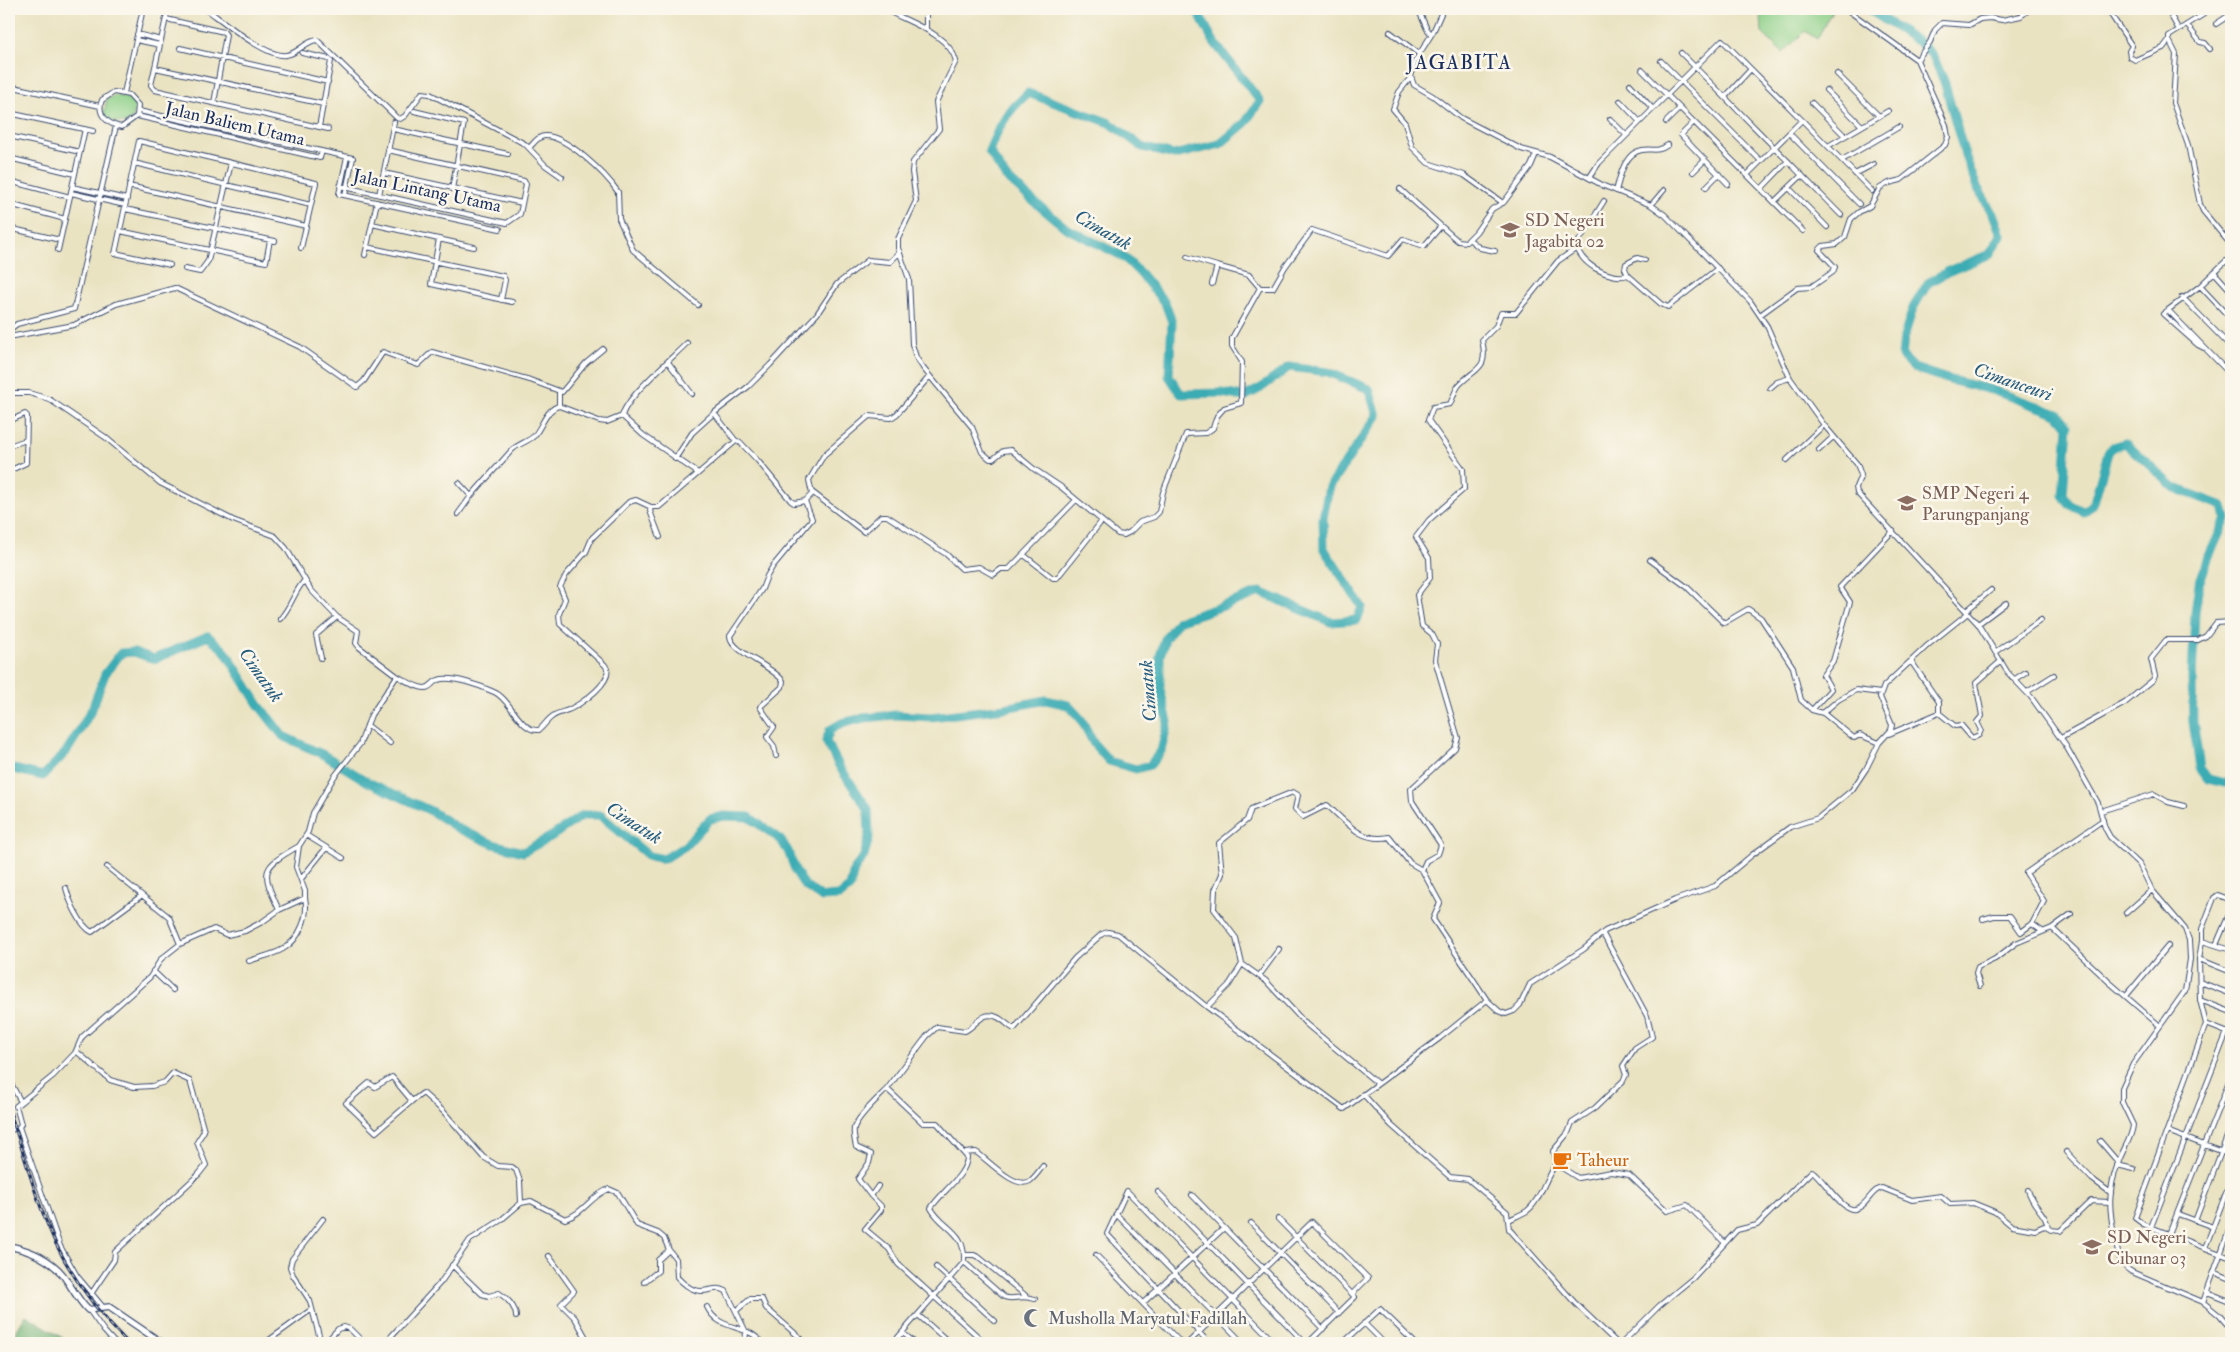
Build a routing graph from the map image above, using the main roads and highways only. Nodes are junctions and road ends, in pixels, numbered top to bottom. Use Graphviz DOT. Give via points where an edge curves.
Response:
graph roads {
  1 [pos="9,1246"];
  2 [pos="162,1343"];
  1 -- 2 [label="main road" via="32,1252 52,1264 89,1310 111,1308"];
}
